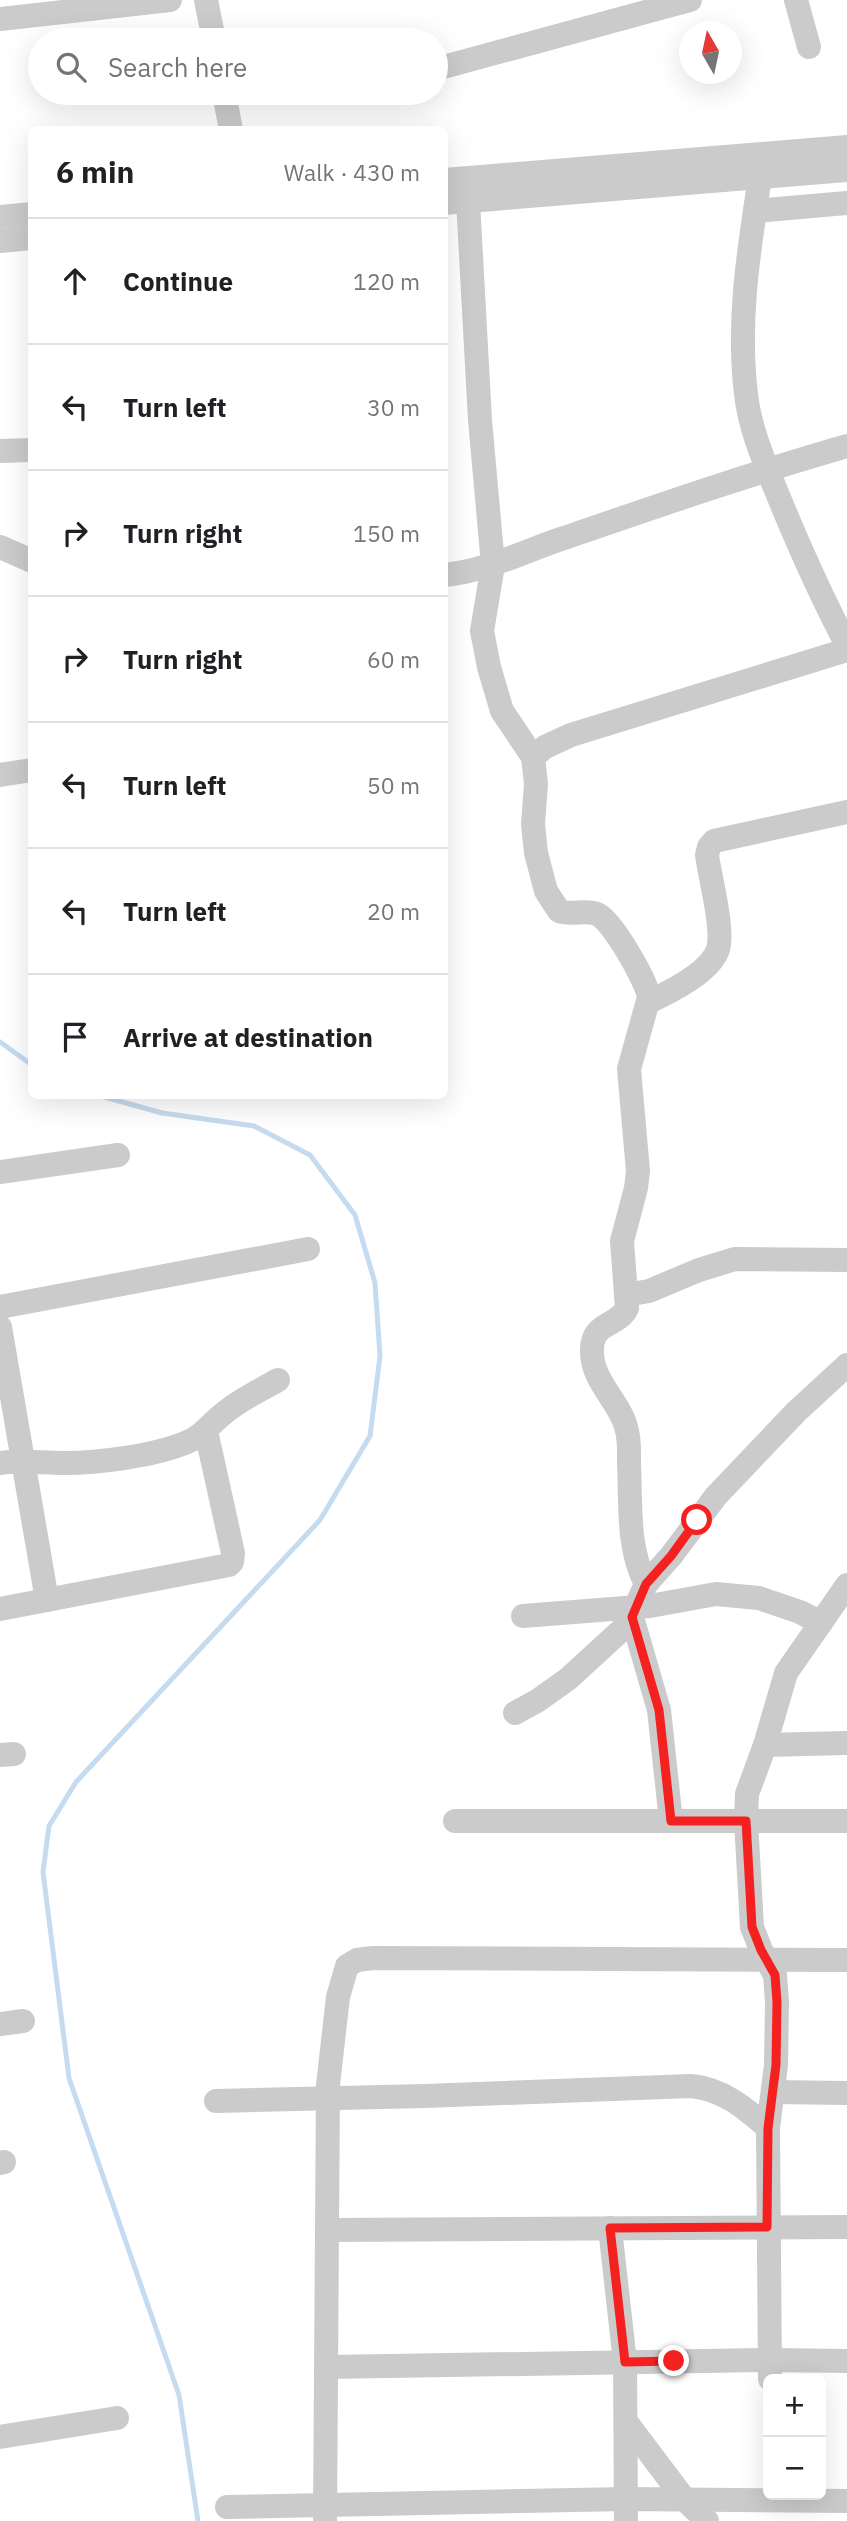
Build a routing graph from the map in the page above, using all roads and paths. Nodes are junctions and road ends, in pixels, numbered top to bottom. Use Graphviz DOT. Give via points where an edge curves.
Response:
graph roads {
  1 [pos="170,0"];
  2 [pos="206,0"];
  3 [pos="690,0"];
  4 [pos="796,0"];
  5 [pos="0,19"];
  6 [pos="212,28"];
  7 [pos="809,47"];
  8 [pos="448,66"];
  9 [pos="226,105"];
  10 [pos="230,126"];
  11 [pos="847,147"];
  12 [pos="768,169"];
  13 [pos="847,170"];
  14 [pos="448,180"];
  15 [pos="456,202"];
  16 [pos="847,203"];
  17 [pos="755,211"];
  18 [pos="28,214"];
  19 [pos="0,216"];
  20 [pos="28,238"];
  21 [pos="0,241"];
  22 [pos="847,446"];
  23 [pos="28,450"];
  24 [pos="0,451"];
  25 [pos="767,469"];
  26 [pos="0,547"];
  27 [pos="28,559"];
  28 [pos="494,565"];
  29 [pos="448,574"];
  30 [pos="847,648"];
  31 [pos="533,757"];
  32 [pos="28,771"];
  33 [pos="0,775"];
  34 [pos="847,812"];
  35 [pos="649,1002"];
  36 [pos="118,1155"];
  37 [pos="0,1172"];
  38 [pos="308,1249"];
  39 [pos="847,1261"];
  40 [pos="626,1296"];
  41 [pos="0,1307"];
  42 [pos="0,1327"];
  43 [pos="847,1365"];
  44 [pos="278,1380"];
  45 [pos="205,1431"];
  46 [pos="12,1462"];
  47 [pos="847,1585"];
  48 [pos="47,1600"];
  49 [pos="638,1603"];
  50 [pos="0,1609"];
  51 [pos="833,1615"];
  52 [pos="523,1616"];
  53 [pos="515,1713"];
  54 [pos="847,1743"];
  55 [pos="765,1745"];
  56 [pos="454,1821"];
  57 [pos="671,1821"];
  58 [pos="746,1821"];
  59 [pos="847,1821"];
  60 [pos="847,1960"];
  61 [pos="769,1961"];
  62 [pos="773,2092"];
  63 [pos="847,2093"];
  64 [pos="328,2099"];
  65 [pos="216,2101"];
  66 [pos="768,2128"];
  67 [pos="767,2227"];
  68 [pos="847,2227"];
  69 [pos="610,2228"];
  70 [pos="328,2230"];
  71 [pos="847,2361"];
  72 [pos="625,2362"];
  73 [pos="327,2367"];
  74 [pos="770,2370"];
  75 [pos="117,2418"];
  76 [pos="627,2423"];
  77 [pos="0,2437"];
  78 [pos="685,2500"];
  79 [pos="847,2501"];
  80 [pos="768,2506"];
  81 [pos="227,2507"];
  82 [pos="626,2510"];
  83 [pos="325,2513"];
  84 [pos="707,2521"];
  1 -- 5 [label="street"];
  2 -- 6 [label="street"];
  3 -- 8 [label="street"];
  4 -- 7 [label="street"];
  9 -- 10 [label="street"];
  11 -- 12 [label="street"];
  12 -- 13 [label="street"];
  12 -- 14 [label="street"];
  12 -- 15 [label="street"];
  12 -- 17 [label="street"];
  15 -- 28 [label="street"];
  16 -- 17 [label="street"];
  17 -- 25 [label="street" via="741,337 746,398"];
  18 -- 19 [label="street"];
  20 -- 21 [label="street"];
  22 -- 25 [label="street"];
  23 -- 24 [label="street"];
  25 -- 28 [label="street"];
  25 -- 30 [label="street"];
  26 -- 27 [label="street"];
  28 -- 29 [label="street"];
  28 -- 31 [label="street" via="482,631 489,667 502,711"];
  30 -- 31 [label="street" via="570,735"];
  31 -- 35 [label="street" via="533,824 546,891 559,911 603,918 634,964"];
  32 -- 33 [label="street"];
  34 -- 35 [label="street" via="714,841 707,855 719,931 716,953 698,974"];
  35 -- 40 [label="street" via="629,1069 638,1171 622,1241"];
  36 -- 37 [label="street"];
  38 -- 41 [label="street"];
  39 -- 40 [label="street" via="735,1259"];
  40 -- 49 [label="street" via="627,1311 601,1327 592,1348 597,1373 627,1428"];
  42 -- 46 [label="street"];
  43 -- 49 [label="street" via="716,1496"];
  44 -- 45 [label="street" via="231,1407"];
  45 -- 46 [label="street" via="185,1444 148,1453 79,1463"];
  45 -- 48 [label="street" via="232,1562"];
  46 -- 48 [label="street"];
  47 -- 51 [label="street"];
  48 -- 50 [label="street"];
  49 -- 51 [label="street" via="739,1595"];
  49 -- 52 [label="street"];
  49 -- 53 [label="street" via="618,1633 568,1679"];
  49 -- 57 [label="street" via="659,1710"];
  51 -- 55 [label="street" via="786,1674"];
  54 -- 55 [label="street"];
  55 -- 58 [label="street" via="747,1794"];
  56 -- 57 [label="street"];
  57 -- 58 [label="street"];
  58 -- 59 [label="street"];
  58 -- 61 [label="street" via="752,1927"];
  60 -- 61 [label="street"];
  61 -- 62 [label="street" via="778,2012"];
  61 -- 64 [label="street" via="357,1960 347,1966 338,1997"];
  62 -- 63 [label="street"];
  62 -- 66 [label="street"];
  64 -- 65 [label="street"];
  64 -- 66 [label="street" via="691,2085 729,2097"];
  64 -- 70 [label="street"];
  66 -- 67 [label="street"];
  67 -- 68 [label="street"];
  67 -- 69 [label="street"];
  67 -- 74 [label="street"];
  69 -- 70 [label="street"];
  69 -- 72 [label="street"];
  70 -- 73 [label="street"];
  71 -- 74 [label="street"];
  72 -- 73 [label="street"];
  72 -- 74 [label="street"];
  72 -- 76 [label="street"];
  73 -- 83 [label="street"];
  75 -- 77 [label="street"];
  76 -- 78 [label="street"];
  76 -- 82 [label="street"];
  78 -- 80 [label="street"];
  78 -- 82 [label="street"];
  78 -- 84 [label="street"];
  79 -- 80 [label="street"];
  81 -- 83 [label="street"];
  82 -- 83 [label="street"];
}
